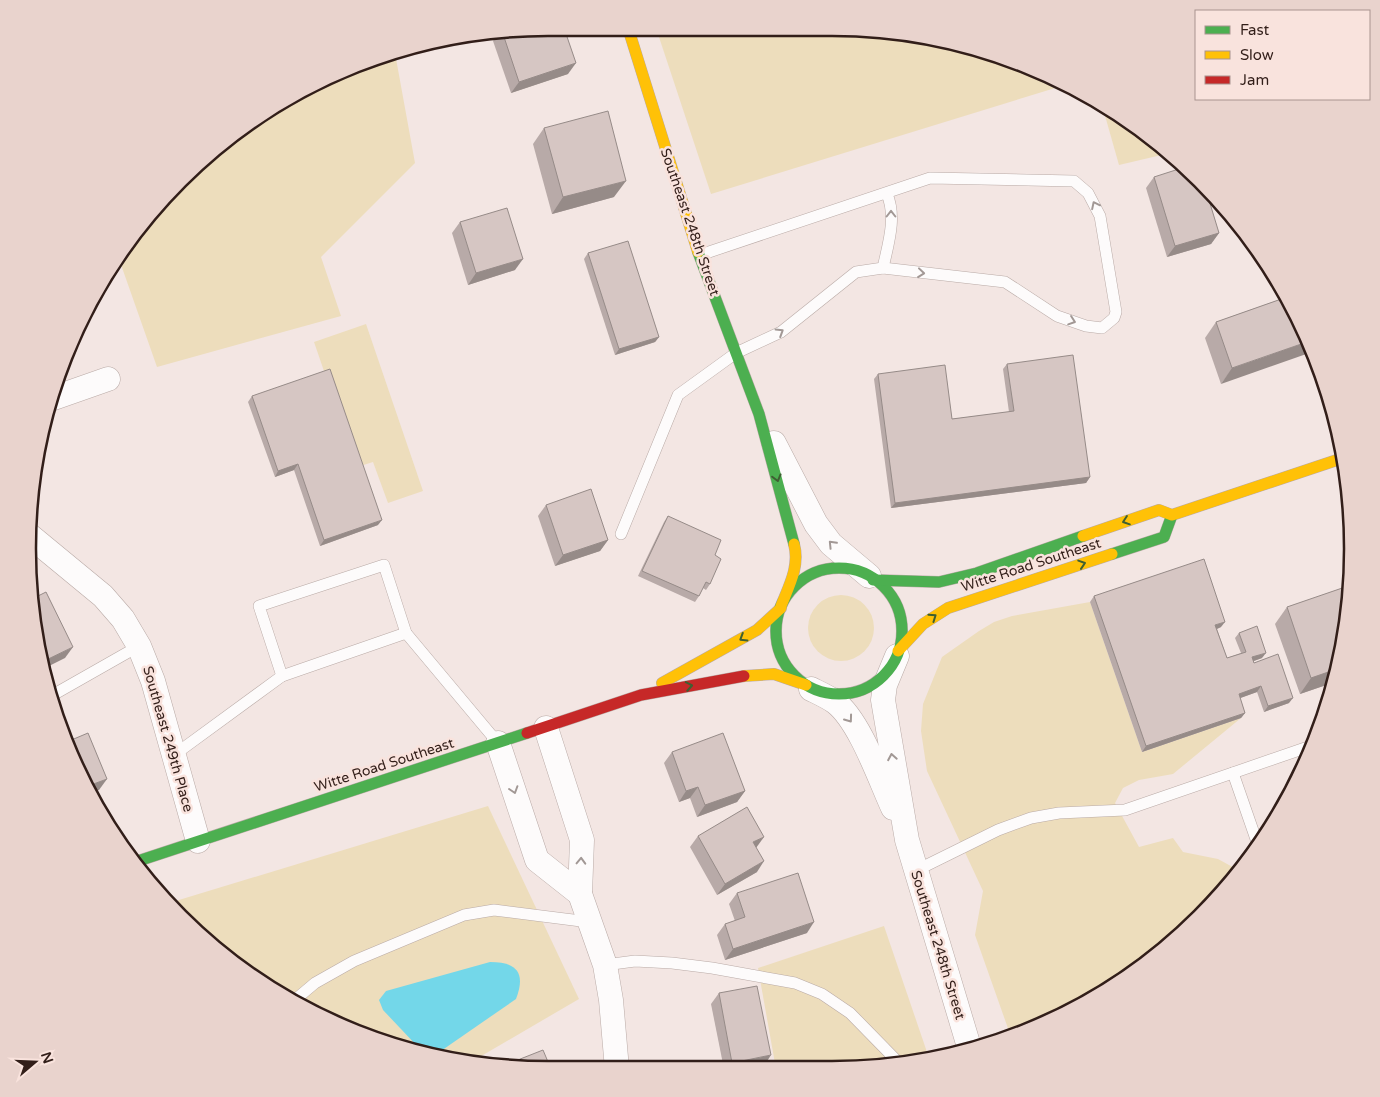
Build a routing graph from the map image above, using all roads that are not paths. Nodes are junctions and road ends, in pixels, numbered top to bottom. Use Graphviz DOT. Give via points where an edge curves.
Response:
graph roads {
  1 [pos="631,36"];
  2 [pos="887,194"];
  3 [pos="700,256"];
  4 [pos="883,268"];
  5 [pos="736,353"];
  6 [pos="108,379"];
  7 [pos="60,396"];
  8 [pos="759,414"];
  9 [pos="1336,460"];
  10 [pos="1172,515"];
  11 [pos="621,534"];
  12 [pos="36,542"];
  13 [pos="871,578"];
  14 [pos="781,607"];
  15 [pos="406,633"];
  16 [pos="139,646"];
  17 [pos="897,654"];
  18 [pos="282,676"];
  19 [pos="808,687"];
  20 [pos="57,692"];
  21 [pos="641,695"];
  22 [pos="546,728"];
  23 [pos="498,743"];
  24 [pos="1303,749"];
  25 [pos="174,755"];
  26 [pos="1233,773"];
  27 [pos="1255,836"];
  28 [pos="907,840"];
  29 [pos="198,841"];
  30 [pos="142,860"];
  31 [pos="915,871"];
  32 [pos="580,894"];
  33 [pos="589,922"];
  34 [pos="604,965"];
  35 [pos="300,996"];
  36 [pos="968,1042"];
  37 [pos="894,1057"];
  38 [pos="616,1061"];
  1 -- 3 [label="street, Southeast 248th Street"];
  2 -- 3 [label="lane"];
  4 -- 2 [label="lane, one-way" via="891,226 892,207"];
  4 -- 2 [label="lane, one-way" via="1006,282 1057,316 1086,326 1102,328 1116,312 1100,216 1088,192 1074,180 930,178"];
  3 -- 5 [label="street, Southeast 248th Street"];
  5 -- 4 [label="lane, one-way" via="781,332 856,272"];
  5 -- 8 [label="street, Southeast 248th Street"];
  5 -- 11 [label="lane" via="678,395"];
  6 -- 7 [label="street"];
  13 -- 8 [label="street, Southeast 248th Street, one-way" via="831,544 816,524"];
  8 -- 14 [label="street, Southeast 248th Street, one-way" via="797,555"];
  9 -- 10 [label="street, Witte Road Southeast"];
  10 -- 13 [label="street, Witte Road Southeast, one-way" via="1159,510 977,573 939,582"];
  17 -- 10 [label="street, Witte Road Southeast, one-way" via="923,624 948,608 1164,537"];
  12 -- 16 [label="street, Southeast 249th Place" via="103,596 123,619"];
  13 -- 14 [label="street" via="840,569 825,570 799,582"];
  13 -- 17 [label="street" via="891,597 898,611 901,626"];
  14 -- 19 [label="street" via="776,624 777,644 784,662"];
  14 -- 21 [label="street, Witte Road Southeast, one-way" via="757,630"];
  15 -- 18 [label="lane"];
  15 -- 18 [label="lane" via="384,565 259,606"];
  15 -- 23 [label="lane"];
  16 -- 20 [label="lane"];
  16 -- 25 [label="street, Southeast 249th Place" via="154,681"];
  17 -- 19 [label="street" via="886,673 870,686 851,693 831,694"];
  28 -- 17 [label="street, Southeast 248th Street, one-way" via="883,700"];
  18 -- 25 [label="lane"];
  21 -- 19 [label="street, Witte Road Southeast, one-way" via="744,676 774,674"];
  19 -- 28 [label="street, Southeast 248th Street, one-way" via="836,703 859,734"];
  21 -- 22 [label="street, Witte Road Southeast"];
  22 -- 23 [label="street, Witte Road Southeast"];
  32 -- 22 [label="street, one-way" via="582,840"];
  23 -- 29 [label="street, Witte Road Southeast"];
  23 -- 32 [label="street, one-way" via="537,860"];
  24 -- 26 [label="lane"];
  25 -- 29 [label="street, Southeast 249th Place"];
  26 -- 27 [label="lane"];
  26 -- 31 [label="lane" via="1125,810 1059,813 1032,818 998,830"];
  28 -- 31 [label="street, Southeast 248th Street"];
  29 -- 30 [label="street, Witte Road Southeast"];
  31 -- 36 [label="street, Southeast 248th Street"];
  32 -- 33 [label="street"];
  33 -- 34 [label="street"];
  33 -- 35 [label="lane" via="494,910 464,915 354,961 315,983"];
  34 -- 37 [label="lane" via="636,961 672,963 795,983 822,994 850,1013"];
  34 -- 38 [label="street"];
}
